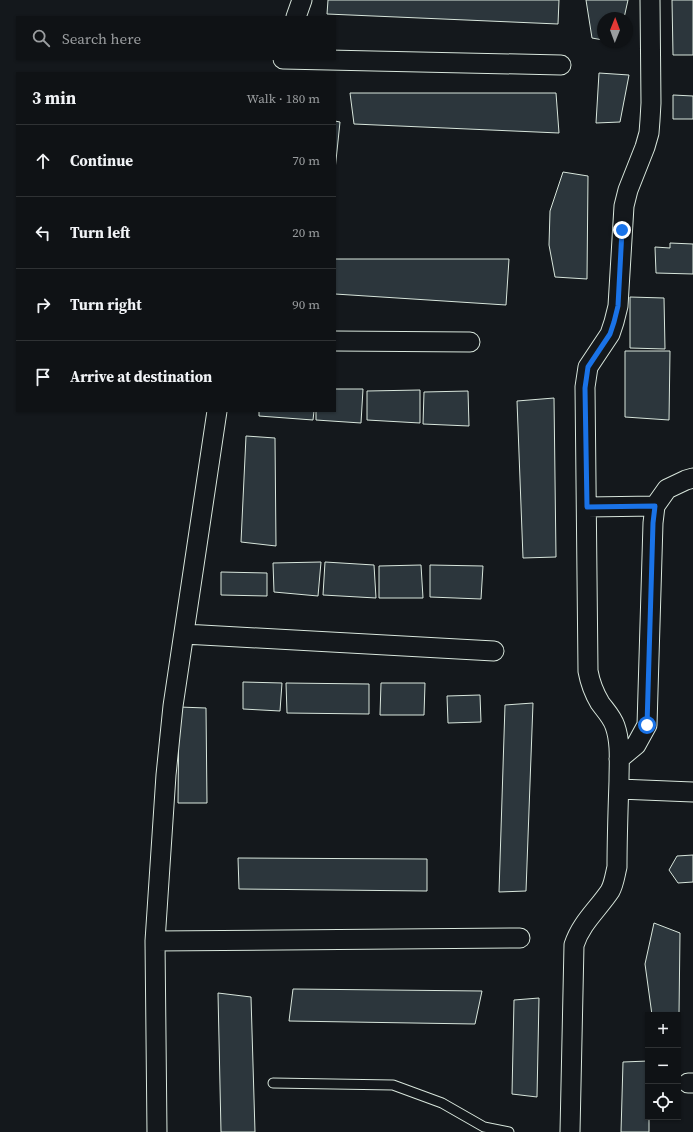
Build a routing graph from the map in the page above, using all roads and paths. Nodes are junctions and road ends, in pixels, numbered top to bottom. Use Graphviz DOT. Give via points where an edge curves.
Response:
graph roads {
  1 [pos="302,0"];
  2 [pos="650,0"];
  3 [pos="296,16"];
  4 [pos="283,60"];
  5 [pos="329,60"];
  6 [pos="561,65"];
  7 [pos="280,72"];
  8 [pos="336,341"];
  9 [pos="470,342"];
  10 [pos="217,412"];
  11 [pos="693,478"];
  12 [pos="655,506"];
  13 [pos="587,507"];
  14 [pos="184,634"];
  15 [pos="494,651"];
  16 [pos="619,759"];
  17 [pos="619,789"];
  18 [pos="693,792"];
  19 [pos="520,938"];
  20 [pos="155,941"];
  21 [pos="273,1083"];
  22 [pos="157,1132"];
  23 [pos="509,1132"];
  24 [pos="570,1132"];
  1 -- 3 [label="street"];
  2 -- 13 [label="street" via="649,133 646,148 624,206 618,306 614,322 610,334 588,367 585,388"];
  4 -- 7 [label="street"];
  5 -- 6 [label="street"];
  8 -- 9 [label="street"];
  10 -- 14 [label="street"];
  11 -- 12 [label="street" via="667,489"];
  12 -- 13 [label="street"];
  12 -- 16 [label="street" via="647,725 636,745"];
  13 -- 16 [label="street" via="588,671 594,692 615,725"];
  14 -- 15 [label="street"];
  14 -- 20 [label="street" via="166,775"];
  16 -- 17 [label="street"];
  17 -- 18 [label="street"];
  17 -- 24 [label="street" via="615,875 610,891 577,934 574,945"];
  19 -- 20 [label="street"];
  20 -- 22 [label="street"];
  21 -- 23 [label="lane" via="393,1085 442,1103 484,1127"];
}
